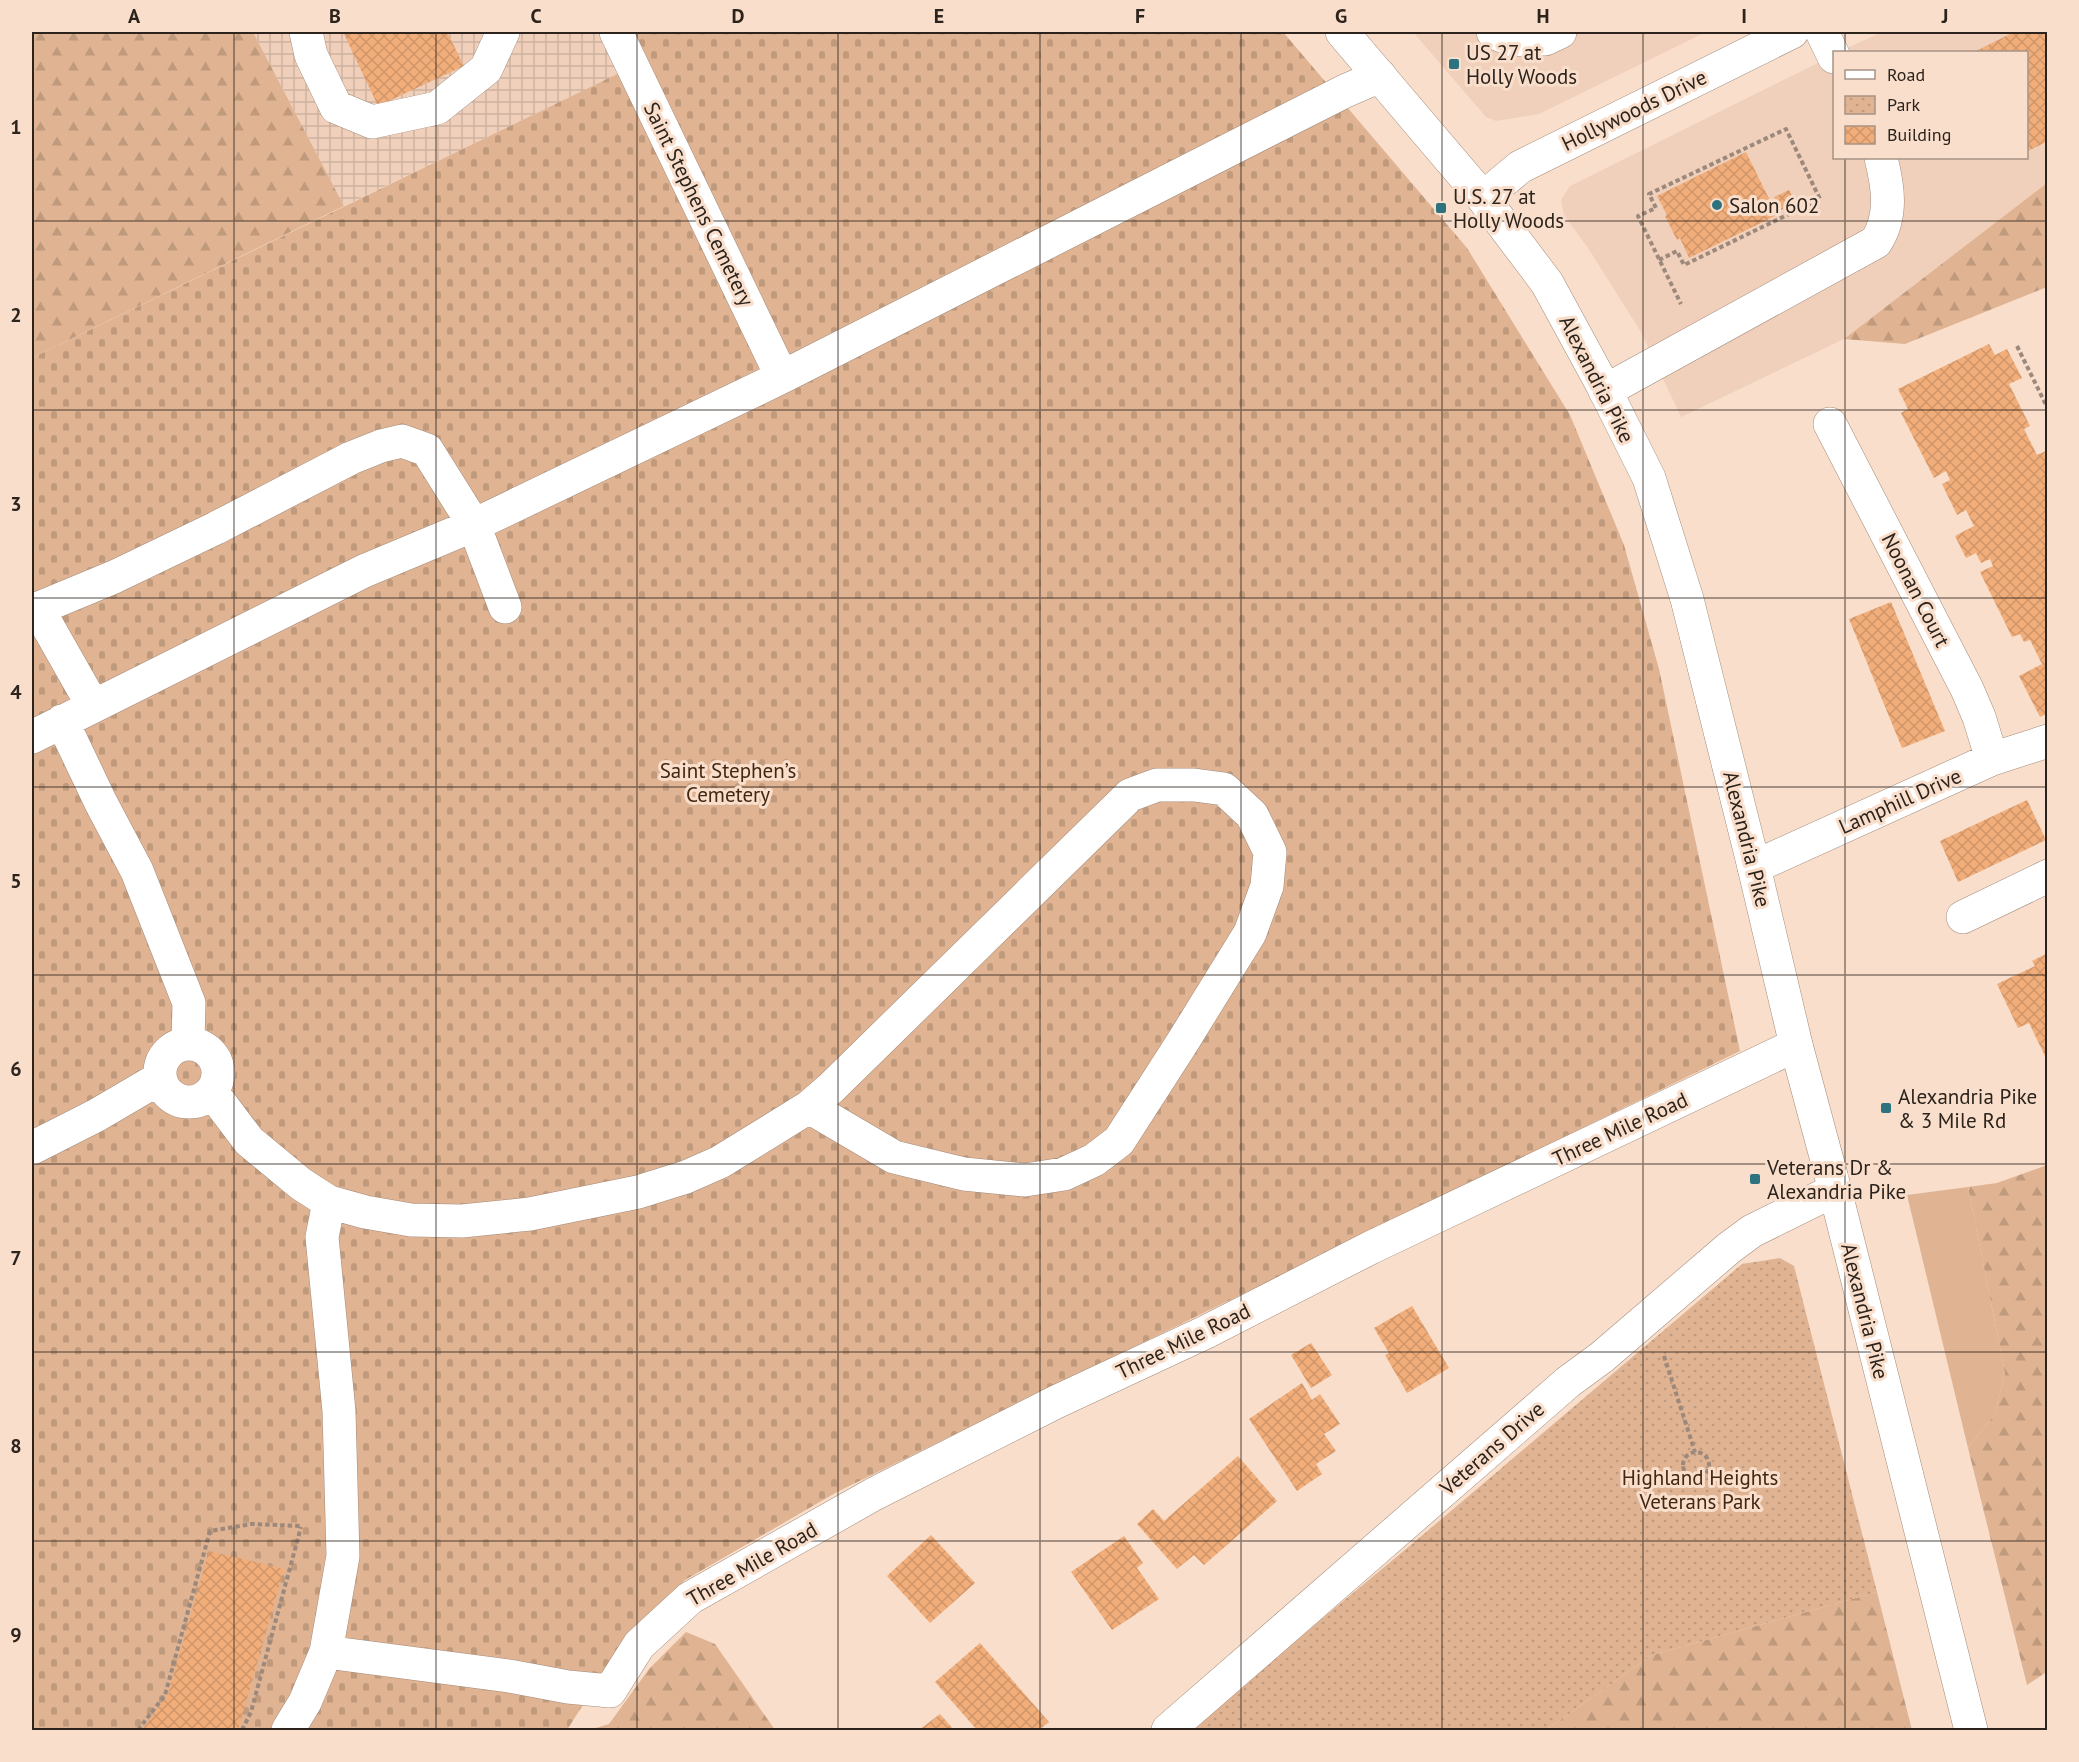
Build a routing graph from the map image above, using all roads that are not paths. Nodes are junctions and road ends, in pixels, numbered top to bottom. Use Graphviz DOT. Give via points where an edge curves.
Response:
graph roads {
  1 [pos="306,32"];
  2 [pos="503,32"];
  3 [pos="616,32"];
  4 [pos="1342,32"];
  5 [pos="1493,32"];
  6 [pos="1560,32"];
  7 [pos="1792,32"];
  8 [pos="1822,32"];
  9 [pos="1833,55"];
  10 [pos="1380,76"];
  11 [pos="1881,159"];
  12 [pos="1483,198"];
  13 [pos="782,376"];
  14 [pos="1605,391"];
  15 [pos="1830,424"];
  16 [pos="474,525"];
  17 [pos="505,607"];
  18 [pos="35,610"];
  19 [pos="93,706"];
  20 [pos="62,721"];
  21 [pos="32,737"];
  22 [pos="2048,741"];
  23 [pos="1992,759"];
  24 [pos="1754,867"];
  25 [pos="2048,876"];
  26 [pos="1964,917"];
  27 [pos="188,1043"];
  28 [pos="1796,1045"];
  29 [pos="160,1078"];
  30 [pos="212,1092"];
  31 [pos="809,1107"];
  32 [pos="32,1149"];
  33 [pos="1835,1190"];
  34 [pos="328,1202"];
  35 [pos="326,1652"];
  36 [pos="288,1731"];
  37 [pos="1168,1731"];
  38 [pos="1971,1731"];
  1 -- 2 [label="street" via="311,55 336,107 372,122 437,108 486,69"];
  3 -- 13 [label="street, Saint Stephens Cemetery"];
  4 -- 10 [label="street, Alexandria Pike"];
  5 -- 6 [label="street" via="1512,40 1545,39"];
  7 -- 12 [label="street, Hollywoods Drive" via="1520,167"];
  8 -- 9 [label="street"];
  10 -- 12 [label="street, Alexandria Pike"];
  10 -- 13 [label="street"];
  11 -- 14 [label="street" via="1888,184 1887,213 1876,242"];
  12 -- 14 [label="street, Alexandria Pike" via="1547,283"];
  13 -- 16 [label="street"];
  14 -- 24 [label="street, Alexandria Pike" via="1648,478 1687,599"];
  15 -- 23 [label="street, Noonan Court" via="1967,689"];
  16 -- 17 [label="street"];
  16 -- 18 [label="street" via="427,450 402,441 351,458 216,528"];
  16 -- 19 [label="street" via="364,571"];
  18 -- 19 [label="street"];
  19 -- 20 [label="street"];
  20 -- 21 [label="street"];
  20 -- 27 [label="street" via="141,881 189,1004"];
  22 -- 23 [label="street, Lamphill Drive"];
  23 -- 24 [label="street, Lamphill Drive"];
  24 -- 28 [label="street, Alexandria Pike"];
  25 -- 26 [label="street"];
  27 -- 29 [label="street" via="172,1048 162,1061"];
  27 -- 30 [label="street" via="205,1048 216,1060 219,1076"];
  28 -- 33 [label="street, Alexandria Pike"];
  28 -- 35 [label="street, Three Mile Road" via="1370,1248 874,1494 690,1598 639,1645 610,1691"];
  29 -- 30 [label="street" via="167,1093 181,1101 198,1101"];
  29 -- 32 [label="street"];
  30 -- 34 [label="street" via="249,1141"];
  31 -- 31 [label="street" via="894,1157 964,1174 1025,1180 1064,1174 1094,1160 1119,1141 1250,933 1267,886 1270,852 1252,815 1224,789 1157,785 1130,795"];
  31 -- 34 [label="street" via="720,1162 686,1177 638,1192 530,1214 462,1221 411,1220"];
  33 -- 37 [label="street, Veterans Drive" via="1729,1248 1568,1382"];
  33 -- 38 [label="street, Alexandria Pike"];
  34 -- 35 [label="street" via="322,1237 339,1411 343,1556"];
  35 -- 36 [label="street"];
}
